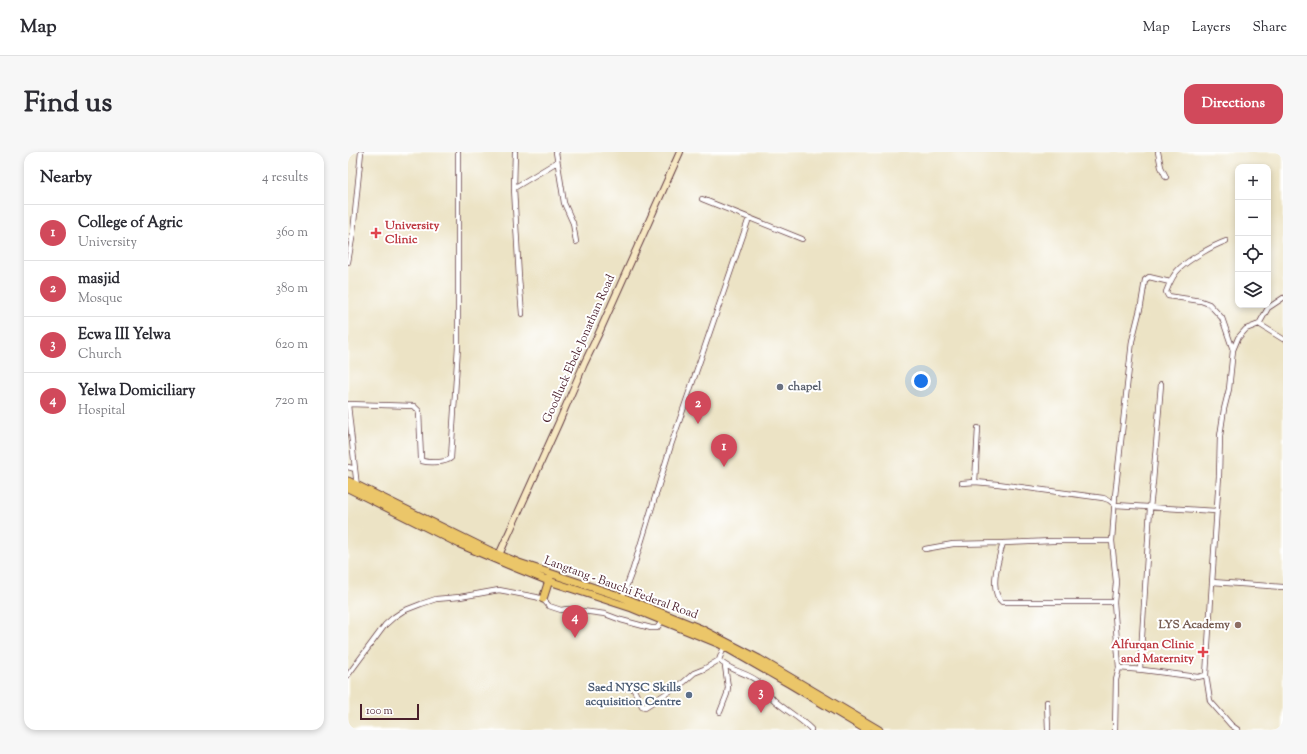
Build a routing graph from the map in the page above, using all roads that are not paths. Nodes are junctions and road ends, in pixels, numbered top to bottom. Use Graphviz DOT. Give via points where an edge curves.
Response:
graph roads {
  1 [pos="361,152"];
  2 [pos="458,152"];
  3 [pos="515,152"];
  4 [pos="556,152"];
  5 [pos="680,152"];
  6 [pos="1158,152"];
  7 [pos="557,162"];
  8 [pos="1166,177"];
  9 [pos="514,188"];
  10 [pos="702,200"];
  11 [pos="749,218"];
  12 [pos="802,239"];
  13 [pos="1226,241"];
  14 [pos="576,242"];
  15 [pos="348,262"];
  16 [pos="1170,282"];
  17 [pos="1283,298"];
  18 [pos="522,314"];
  19 [pos="1259,324"];
  20 [pos="1283,339"];
  21 [pos="1233,350"];
  22 [pos="1161,384"];
  23 [pos="348,405"];
  24 [pos="978,428"];
  25 [pos="348,467"];
  26 [pos="355,469"];
  27 [pos="348,481"];
  28 [pos="975,482"];
  29 [pos="962,483"];
  30 [pos="348,488"];
  31 [pos="358,490"];
  32 [pos="1115,505"];
  33 [pos="1150,508"];
  34 [pos="1216,511"];
  35 [pos="1112,541"];
  36 [pos="1003,543"];
  37 [pos="925,549"];
  38 [pos="499,555"];
  39 [pos="550,578"];
  40 [pos="1212,582"];
  41 [pos="1283,587"];
  42 [pos="542,599"];
  43 [pos="622,601"];
  44 [pos="1114,602"];
  45 [pos="663,620"];
  46 [pos="724,647"];
  47 [pos="719,660"];
  48 [pos="725,666"];
  49 [pos="1119,668"];
  50 [pos="1140,669"];
  51 [pos="348,674"];
  52 [pos="1206,675"];
  53 [pos="624,688"];
  54 [pos="1047,702"];
  55 [pos="720,712"];
  56 [pos="812,730"];
  57 [pos="867,730"];
  58 [pos="879,730"];
  59 [pos="1048,730"];
  60 [pos="1115,730"];
  61 [pos="1238,730"];
  1 -- 15 [label="street"];
  2 -- 23 [label="street" via="458,346 451,458 422,461 419,411 414,406"];
  3 -- 9 [label="street"];
  4 -- 7 [label="street"];
  5 -- 38 [label="main road, Goodluck Ebele Jonathan Road"];
  6 -- 8 [label="street"];
  7 -- 9 [label="street"];
  7 -- 14 [label="street" via="564,203 573,223"];
  9 -- 18 [label="street"];
  10 -- 11 [label="street"];
  11 -- 12 [label="street"];
  11 -- 43 [label="street" via="671,445"];
  13 -- 16 [label="street" via="1179,268"];
  16 -- 21 [label="street" via="1166,294 1209,304 1220,315"];
  16 -- 32 [label="street" via="1149,277 1144,282 1130,353"];
  17 -- 19 [label="street" via="1268,308"];
  19 -- 20 [label="street"];
  19 -- 21 [label="street" via="1246,330 1238,338"];
  21 -- 34 [label="street" via="1229,390 1220,436"];
  22 -- 33 [label="street"];
  23 -- 26 [label="street"];
  24 -- 28 [label="street"];
  25 -- 26 [label="street"];
  26 -- 31 [label="street"];
  27 -- 31 [label="main road, Langtang - Bauchi Federal Road"];
  28 -- 29 [label="street"];
  28 -- 32 [label="street" via="1103,498"];
  30 -- 31 [label="main road"];
  31 -- 38 [label="main road, Langtang - Bauchi Federal Road"];
  31 -- 39 [label="main road" via="460,544 514,567"];
  32 -- 33 [label="street"];
  32 -- 35 [label="street"];
  33 -- 34 [label="street"];
  33 -- 50 [label="street"];
  34 -- 40 [label="street"];
  35 -- 36 [label="street"];
  35 -- 44 [label="street" via="1116,582"];
  36 -- 37 [label="street" via="953,544"];
  36 -- 44 [label="street" via="995,585 998,599 1002,602"];
  38 -- 39 [label="main road, Langtang - Bauchi Federal Road"];
  39 -- 42 [label="main road"];
  39 -- 43 [label="main road"];
  40 -- 41 [label="street"];
  40 -- 52 [label="street"];
  42 -- 45 [label="street" via="549,606 561,610 605,614 651,628 657,628"];
  42 -- 51 [label="street" via="493,590 436,599 421,604 394,617"];
  43 -- 45 [label="main road"];
  43 -- 58 [label="main road, Langtang - Bauchi Federal Road" via="674,617 725,641"];
  44 -- 49 [label="street"];
  45 -- 46 [label="main road"];
  46 -- 47 [label="street"];
  46 -- 57 [label="main road"];
  47 -- 48 [label="street"];
  47 -- 53 [label="street" via="694,673 645,707 642,706 633,688"];
  48 -- 55 [label="street" via="728,687"];
  48 -- 56 [label="street" via="760,683 773,699"];
  49 -- 50 [label="street"];
  49 -- 60 [label="street" via="1116,680"];
  50 -- 52 [label="street" via="1198,678"];
  52 -- 61 [label="street" via="1210,701"];
  54 -- 59 [label="street"];
}
